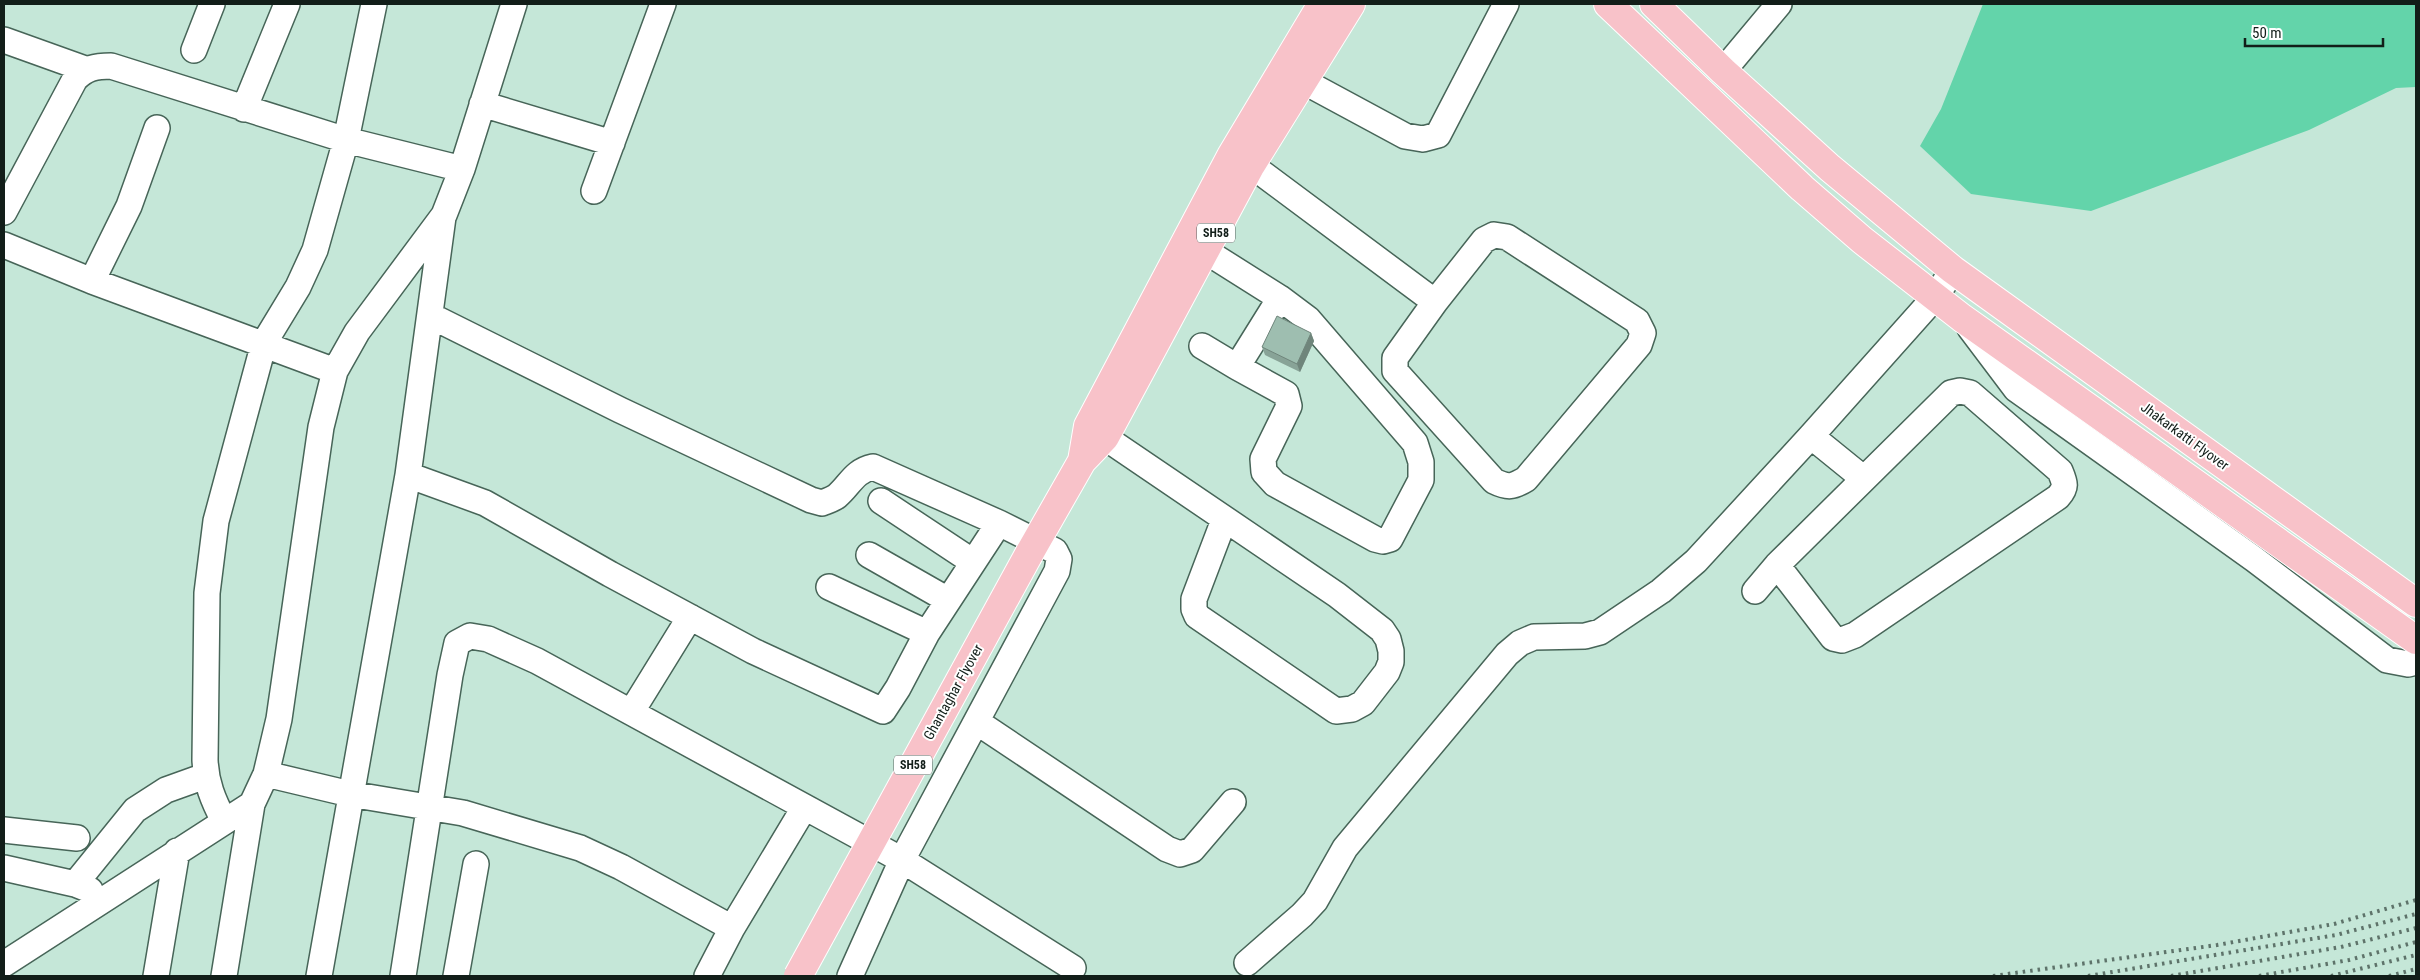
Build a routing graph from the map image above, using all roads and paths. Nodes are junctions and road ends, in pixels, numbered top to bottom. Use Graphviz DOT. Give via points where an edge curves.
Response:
graph roads {
  1 [pos="212,4"];
  2 [pos="287,4"];
  3 [pos="374,4"];
  4 [pos="514,4"];
  5 [pos="663,4"];
  6 [pos="1322,4"];
  7 [pos="1351,4"];
  8 [pos="1506,4"];
  9 [pos="1608,4"];
  10 [pos="1654,4"];
  11 [pos="1779,4"];
  12 [pos="4,40"];
  13 [pos="194,50"];
  14 [pos="85,69"];
  15 [pos="1723,72"];
  16 [pos="1303,81"];
  17 [pos="482,104"];
  18 [pos="244,109"];
  19 [pos="157,128"];
  20 [pos="346,140"];
  21 [pos="612,143"];
  22 [pos="1250,166"];
  23 [pos="462,169"];
  24 [pos="594,190"];
  25 [pos="4,212"];
  26 [pos="444,215"];
  27 [pos="4,245"];
  28 [pos="1197,246"];
  29 [pos="1953,270"];
  30 [pos="92,281"];
  31 [pos="1935,297"];
  32 [pos="1280,298"];
  33 [pos="1436,302"];
  34 [pos="431,316"];
  35 [pos="1962,318"];
  36 [pos="264,343"];
  37 [pos="1202,346"];
  38 [pos="1237,367"];
  39 [pos="335,371"];
  40 [pos="1097,432"];
  41 [pos="1811,436"];
  42 [pos="408,475"];
  43 [pos="1864,479"];
  44 [pos="881,501"];
  45 [pos="1224,520"];
  46 [pos="999,523"];
  47 [pos="1033,548"];
  48 [pos="869,555"];
  49 [pos="973,562"];
  50 [pos="1778,565"];
  51 [pos="828,587"];
  52 [pos="1755,591"];
  53 [pos="948,600"];
  54 [pos="2416,603"];
  55 [pos="690,617"];
  56 [pos="927,633"];
  57 [pos="2416,640"];
  58 [pos="2416,662"];
  59 [pos="632,711"];
  60 [pos="977,722"];
  61 [pos="266,774"];
  62 [pos="205,776"];
  63 [pos="350,794"];
  64 [pos="1233,802"];
  65 [pos="252,804"];
  66 [pos="431,806"];
  67 [pos="804,808"];
  68 [pos="224,821"];
  69 [pos="4,830"];
  70 [pos="77,838"];
  71 [pos="176,851"];
  72 [pos="902,860"];
  73 [pos="476,864"];
  74 [pos="4,868"];
  75 [pos="75,884"];
  76 [pos="106,897"];
  77 [pos="732,928"];
  78 [pos="1248,963"];
  79 [pos="4,964"];
  80 [pos="1073,968"];
  81 [pos="156,976"];
  82 [pos="224,976"];
  83 [pos="319,976"];
  84 [pos="403,976"];
  85 [pos="456,976"];
  86 [pos="707,976"];
  87 [pos="798,976"];
  88 [pos="850,976"];
  1 -- 13 [label="street"];
  2 -- 18 [label="street"];
  3 -- 20 [label="street"];
  4 -- 17 [label="street"];
  5 -- 21 [label="street"];
  6 -- 28 [label="main road, SH58" via="1231,156"];
  7 -- 16 [label="main road, SH58"];
  8 -- 16 [label="street" via="1438,135 1423,139 1405,136"];
  9 -- 31 [label="main road" via="1802,188"];
  10 -- 15 [label="main road, Jhakarkatti Flyover"];
  11 -- 15 [label="street"];
  12 -- 14 [label="street"];
  14 -- 18 [label="street" via="110,66"];
  14 -- 25 [label="street" via="75,79"];
  15 -- 29 [label="main road, Jhakarkatti Flyover" via="1830,168"];
  16 -- 22 [label="main road, SH58"];
  17 -- 21 [label="street"];
  17 -- 23 [label="street"];
  18 -- 20 [label="street"];
  19 -- 30 [label="street" via="129,206"];
  20 -- 23 [label="street"];
  20 -- 36 [label="street" via="308,268"];
  21 -- 24 [label="street"];
  22 -- 28 [label="main road, SH58"];
  22 -- 33 [label="street"];
  23 -- 26 [label="street"];
  26 -- 34 [label="street"];
  26 -- 39 [label="street" via="358,332"];
  27 -- 30 [label="street"];
  28 -- 32 [label="street"];
  28 -- 40 [label="main road, SH58"];
  29 -- 31 [label="street"];
  29 -- 54 [label="main road, Jhakarkatti Flyover"];
  30 -- 36 [label="street"];
  31 -- 35 [label="main road"];
  31 -- 41 [label="street"];
  32 -- 38 [label="street"];
  32 -- 38 [label="street" via="1308,319 1415,444 1421,462 1421,480 1390,539 1375,539 1275,484 1264,472 1263,459 1289,400 1286,394"];
  33 -- 33 [label="street" via="1484,240 1494,235 1507,237 1638,322 1642,333 1638,345 1526,479 1516,486 1506,487 1494,481 1395,371 1395,358"];
  34 -- 42 [label="street"];
  34 -- 46 [label="street" via="811,500 822,503 836,496 854,476 873,467"];
  35 -- 57 [label="main road"];
  35 -- 58 [label="street" via="2016,389 2254,559 2387,660 2408,664"];
  36 -- 39 [label="street"];
  36 -- 62 [label="street" via="216,521 210,558"];
  37 -- 38 [label="street"];
  39 -- 61 [label="street" via="321,427 279,719"];
  40 -- 45 [label="street"];
  40 -- 47 [label="main road, SH58"];
  41 -- 43 [label="street"];
  41 -- 78 [label="street" via="1696,561 1661,591 1600,632 1585,636 1534,637 1507,654 1345,848 1314,901"];
  42 -- 55 [label="street" via="485,503"];
  42 -- 63 [label="street"];
  43 -- 50 [label="street"];
  43 -- 50 [label="street" via="1941,402 1960,391 1970,393 2060,471 2065,482 2058,497 1855,635 1842,640 1833,638"];
  44 -- 49 [label="street"];
  45 -- 45 [label="street" via="1337,595 1382,630 1388,639 1391,662 1363,704 1336,711 1197,616 1194,598"];
  46 -- 47 [label="street"];
  46 -- 49 [label="street"];
  47 -- 60 [label="street" via="1054,551 1059,559 1057,571"];
  47 -- 87 [label="main road, Ghantaghar Flyover / SH58, bridge"];
  48 -- 53 [label="street"];
  49 -- 53 [label="street"];
  50 -- 52 [label="street"];
  51 -- 56 [label="street"];
  53 -- 56 [label="street"];
  55 -- 56 [label="street" via="752,651 883,710"];
  55 -- 59 [label="street"];
  59 -- 66 [label="street" via="537,661 488,639 470,636 457,643"];
  59 -- 67 [label="street"];
  60 -- 64 [label="street" via="1168,850 1180,854 1192,850"];
  60 -- 72 [label="street"];
  61 -- 63 [label="street"];
  61 -- 65 [label="street"];
  62 -- 68 [label="street"];
  62 -- 75 [label="street" via="166,790 136,810"];
  63 -- 66 [label="street"];
  63 -- 83 [label="street"];
  65 -- 68 [label="street"];
  65 -- 82 [label="street"];
  66 -- 77 [label="street" via="580,848"];
  66 -- 84 [label="street"];
  67 -- 72 [label="street"];
  67 -- 77 [label="street"];
  68 -- 71 [label="street"];
  69 -- 70 [label="street"];
  71 -- 76 [label="street"];
  71 -- 81 [label="street"];
  72 -- 80 [label="street"];
  72 -- 88 [label="street"];
  73 -- 85 [label="street"];
  74 -- 75 [label="street"];
  75 -- 76 [label="street"];
  76 -- 79 [label="street"];
  77 -- 86 [label="street"];
}
